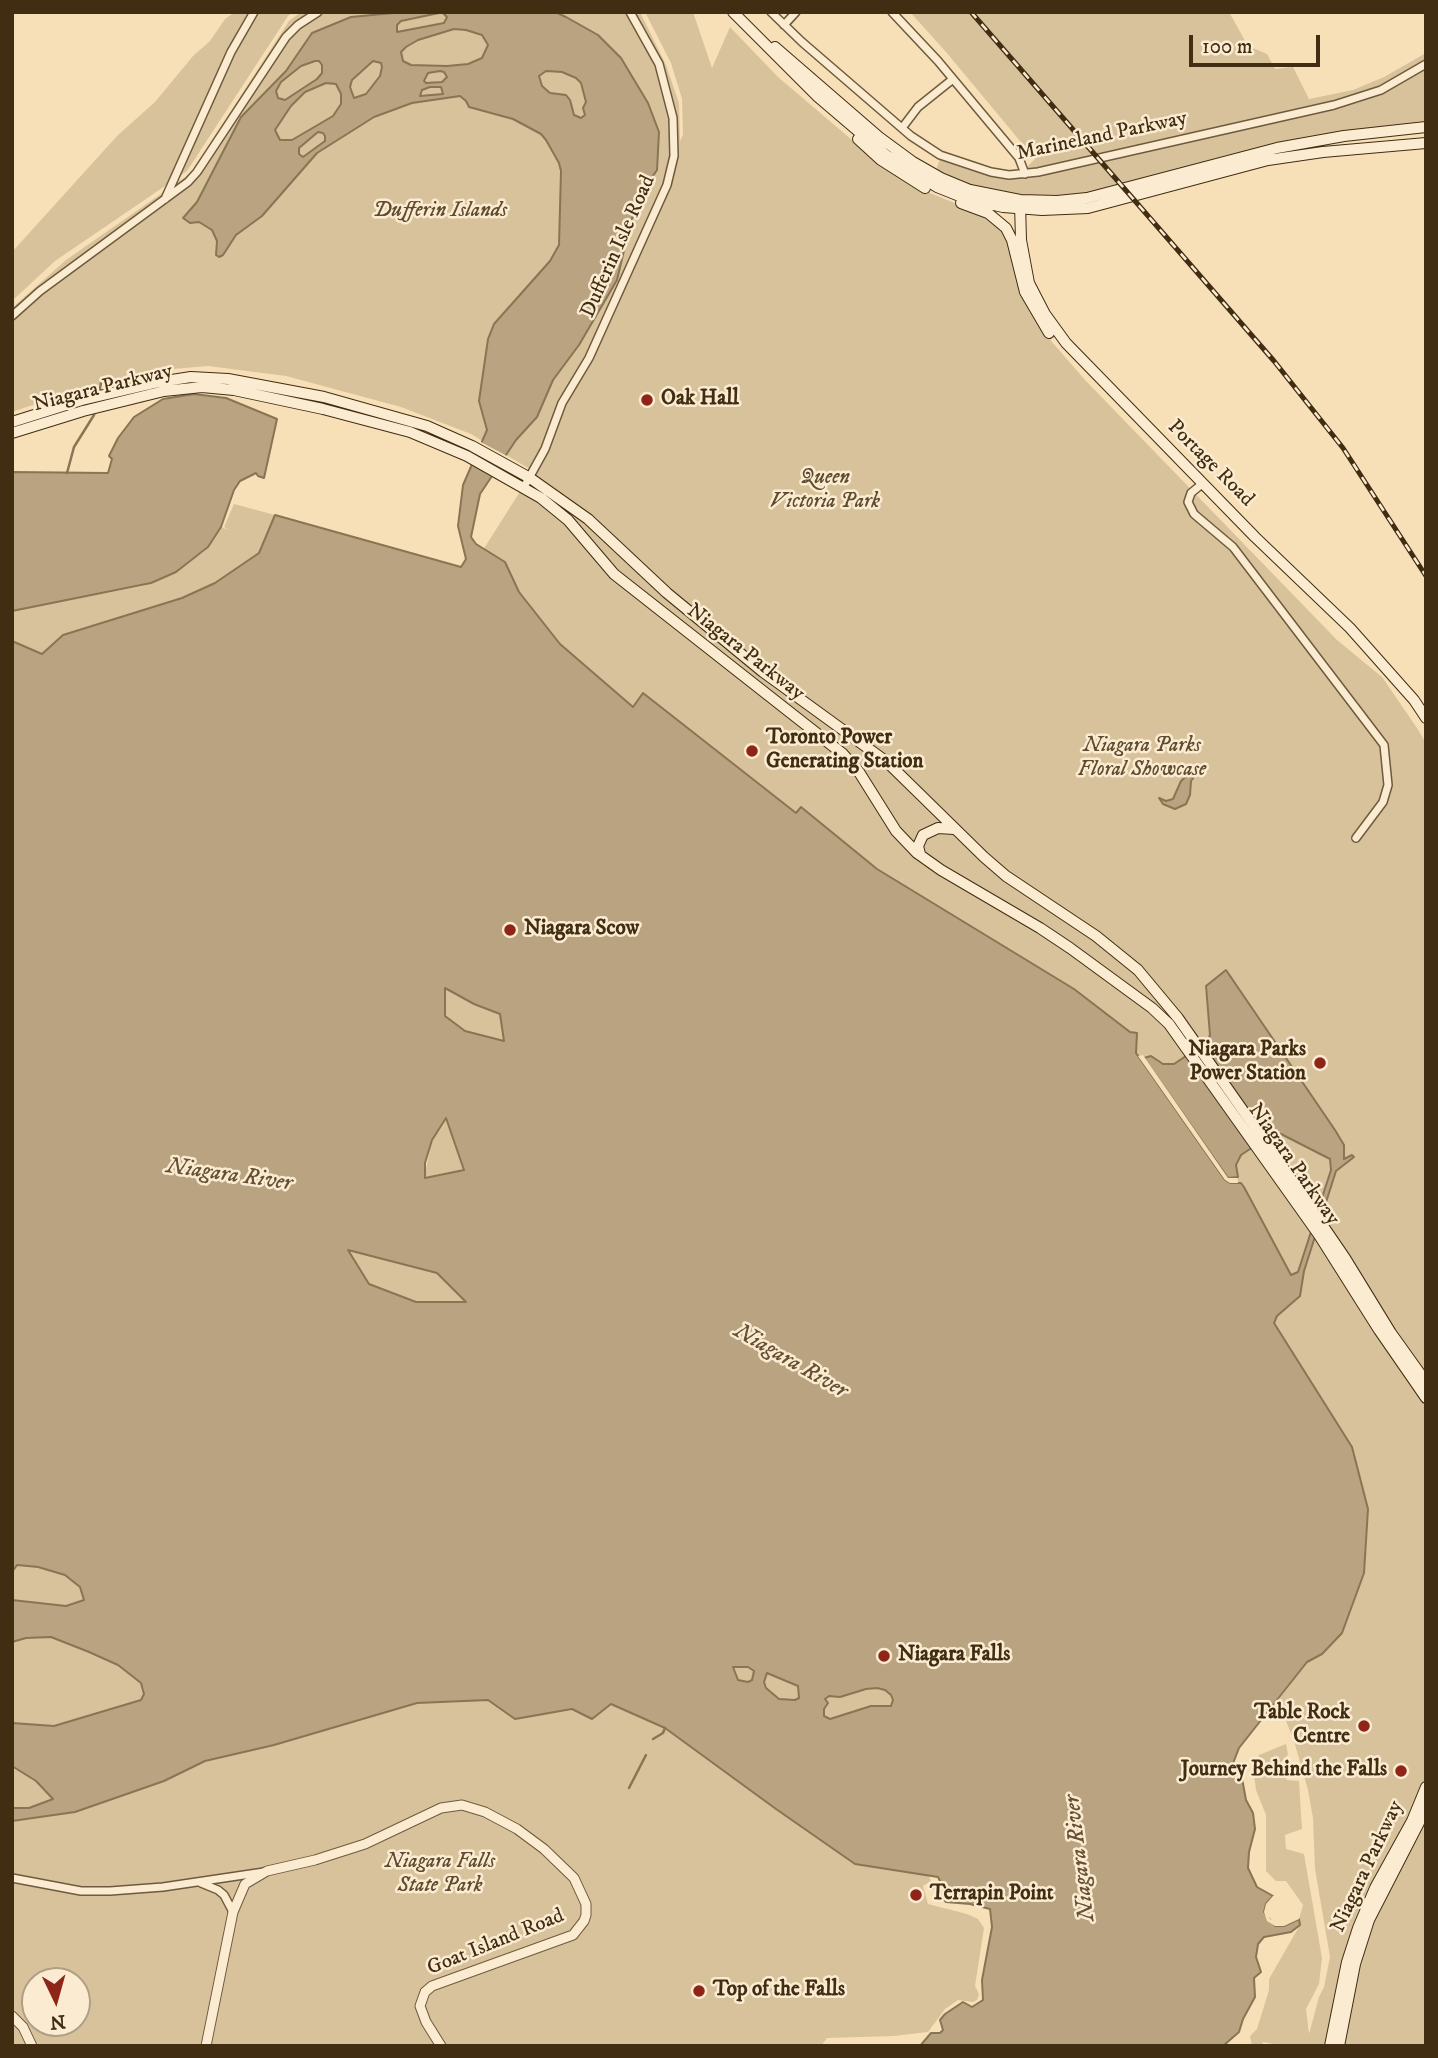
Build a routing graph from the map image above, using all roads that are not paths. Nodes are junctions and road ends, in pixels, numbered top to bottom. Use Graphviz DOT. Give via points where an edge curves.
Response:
graph roads {
  1 [pos="254,12"];
  2 [pos="318,12"];
  3 [pos="630,12"];
  4 [pos="733,12"];
  5 [pos="771,12"];
  6 [pos="796,12"];
  7 [pos="892,12"];
  8 [pos="742,20"];
  9 [pos="784,25"];
  10 [pos="1426,64"];
  11 [pos="953,79"];
  12 [pos="835,113"];
  13 [pos="1426,127"];
  14 [pos="902,128"];
  15 [pos="1426,143"];
  16 [pos="1025,174"];
  17 [pos="164,200"];
  18 [pos="1020,205"];
  19 [pos="12,316"];
  20 [pos="1101,381"];
  21 [pos="106,400"];
  22 [pos="83,406"];
  23 [pos="12,422"];
  24 [pos="12,433"];
  25 [pos="500,467"];
  26 [pos="527,482"];
  27 [pos="1202,484"];
  28 [pos="1426,718"];
  29 [pos="958,831"];
  30 [pos="1356,838"];
  31 [pos="922,856"];
  32 [pos="1194,1048"];
  33 [pos="1262,1145"];
  34 [pos="1317,1224"];
  35 [pos="1426,1382"];
  36 [pos="1426,1398"];
  37 [pos="1426,1787"];
  38 [pos="1426,1809"];
  39 [pos="267,1871"];
  40 [pos="12,1878"];
  41 [pos="197,1883"];
  42 [pos="233,1912"];
  43 [pos="12,2016"];
  44 [pos="32,2046"];
  45 [pos="206,2046"];
  46 [pos="441,2046"];
  47 [pos="1330,2046"];
  48 [pos="1339,2046"];
  1 -- 17 [label="street"];
  2 -- 17 [label="street" via="286,37 197,173"];
  3 -- 26 [label="street, Dufferin Isle Road" via="659,64 673,118 674,156 667,186"];
  4 -- 8 [label="main road"];
  5 -- 9 [label="street"];
  6 -- 9 [label="street"];
  7 -- 11 [label="street"];
  8 -- 12 [label="main road"];
  8 -- 18 [label="main road" via="913,162 970,190"];
  9 -- 14 [label="street, Marineland Parkway"];
  10 -- 16 [label="street, Marineland Parkway" via="1351,101"];
  11 -- 14 [label="street" via="918,107"];
  11 -- 16 [label="street" via="1019,158"];
  12 -- 18 [label="main road" via="920,178 967,199"];
  12 -- 20 [label="main road" via="863,145 898,173 1002,224 1012,240 1025,292 1039,318 1073,360"];
  13 -- 18 [label="main road" via="1277,148 1087,198"];
  14 -- 16 [label="street, Marineland Parkway" via="940,155 991,173"];
  15 -- 18 [label="main road" via="1268,160 1088,208 1057,211"];
  17 -- 19 [label="street"];
  18 -- 20 [label="main road, Portage Road" via="1023,260 1037,301 1066,343"];
  20 -- 27 [label="main road, Portage Road"];
  21 -- 22 [label="main road, Niagara Parkway"];
  21 -- 25 [label="main road, Niagara Parkway" via="182,388 234,390 388,425"];
  21 -- 25 [label="main road, Niagara Parkway" via="170,380 228,379 364,407 427,426 472,446"];
  22 -- 23 [label="main road, Niagara Parkway"];
  22 -- 24 [label="main road, Niagara Parkway"];
  25 -- 26 [label="main road, Niagara Parkway"];
  26 -- 29 [label="main road, Niagara Parkway" via="588,519 754,665 887,762"];
  26 -- 31 [label="main road, Niagara Parkway" via="568,520 614,574 843,754 897,831"];
  27 -- 28 [label="main road, Portage Road" via="1350,628"];
  27 -- 30 [label="street" via="1188,502 1194,514 1233,547 1384,745 1388,785 1383,802"];
  29 -- 31 [label="main road" via="944,827 925,834 918,846"];
  29 -- 32 [label="main road, Niagara Parkway" via="1006,876 1126,959 1157,991"];
  31 -- 32 [label="main road, Niagara Parkway" via="1070,948 1160,1015"];
  32 -- 33 [label="main road, Niagara Parkway"];
  33 -- 34 [label="main road, Niagara Parkway"];
  33 -- 34 [label="main road, Niagara Parkway" via="1314,1212"];
  34 -- 35 [label="main road, Niagara Parkway"];
  34 -- 36 [label="main road, Niagara Parkway" via="1319,1235"];
  37 -- 47 [label="main road, Niagara Parkway" via="1362,1917"];
  38 -- 48 [label="main road, Niagara Parkway" via="1369,1920"];
  39 -- 41 [label="street, Goat Island Road"];
  39 -- 42 [label="street, Goat Island Road" via="245,1884"];
  39 -- 46 [label="street, Goat Island Road" via="365,1844 441,1808 462,1805 517,1829 574,1878 586,1914 573,1935 425,1992 422,2012"];
  40 -- 41 [label="street, Goat Island Road" via="81,1891"];
  41 -- 42 [label="street" via="218,1890"];
  42 -- 45 [label="street, Goat Island Road"];
  43 -- 44 [label="street"];
}
